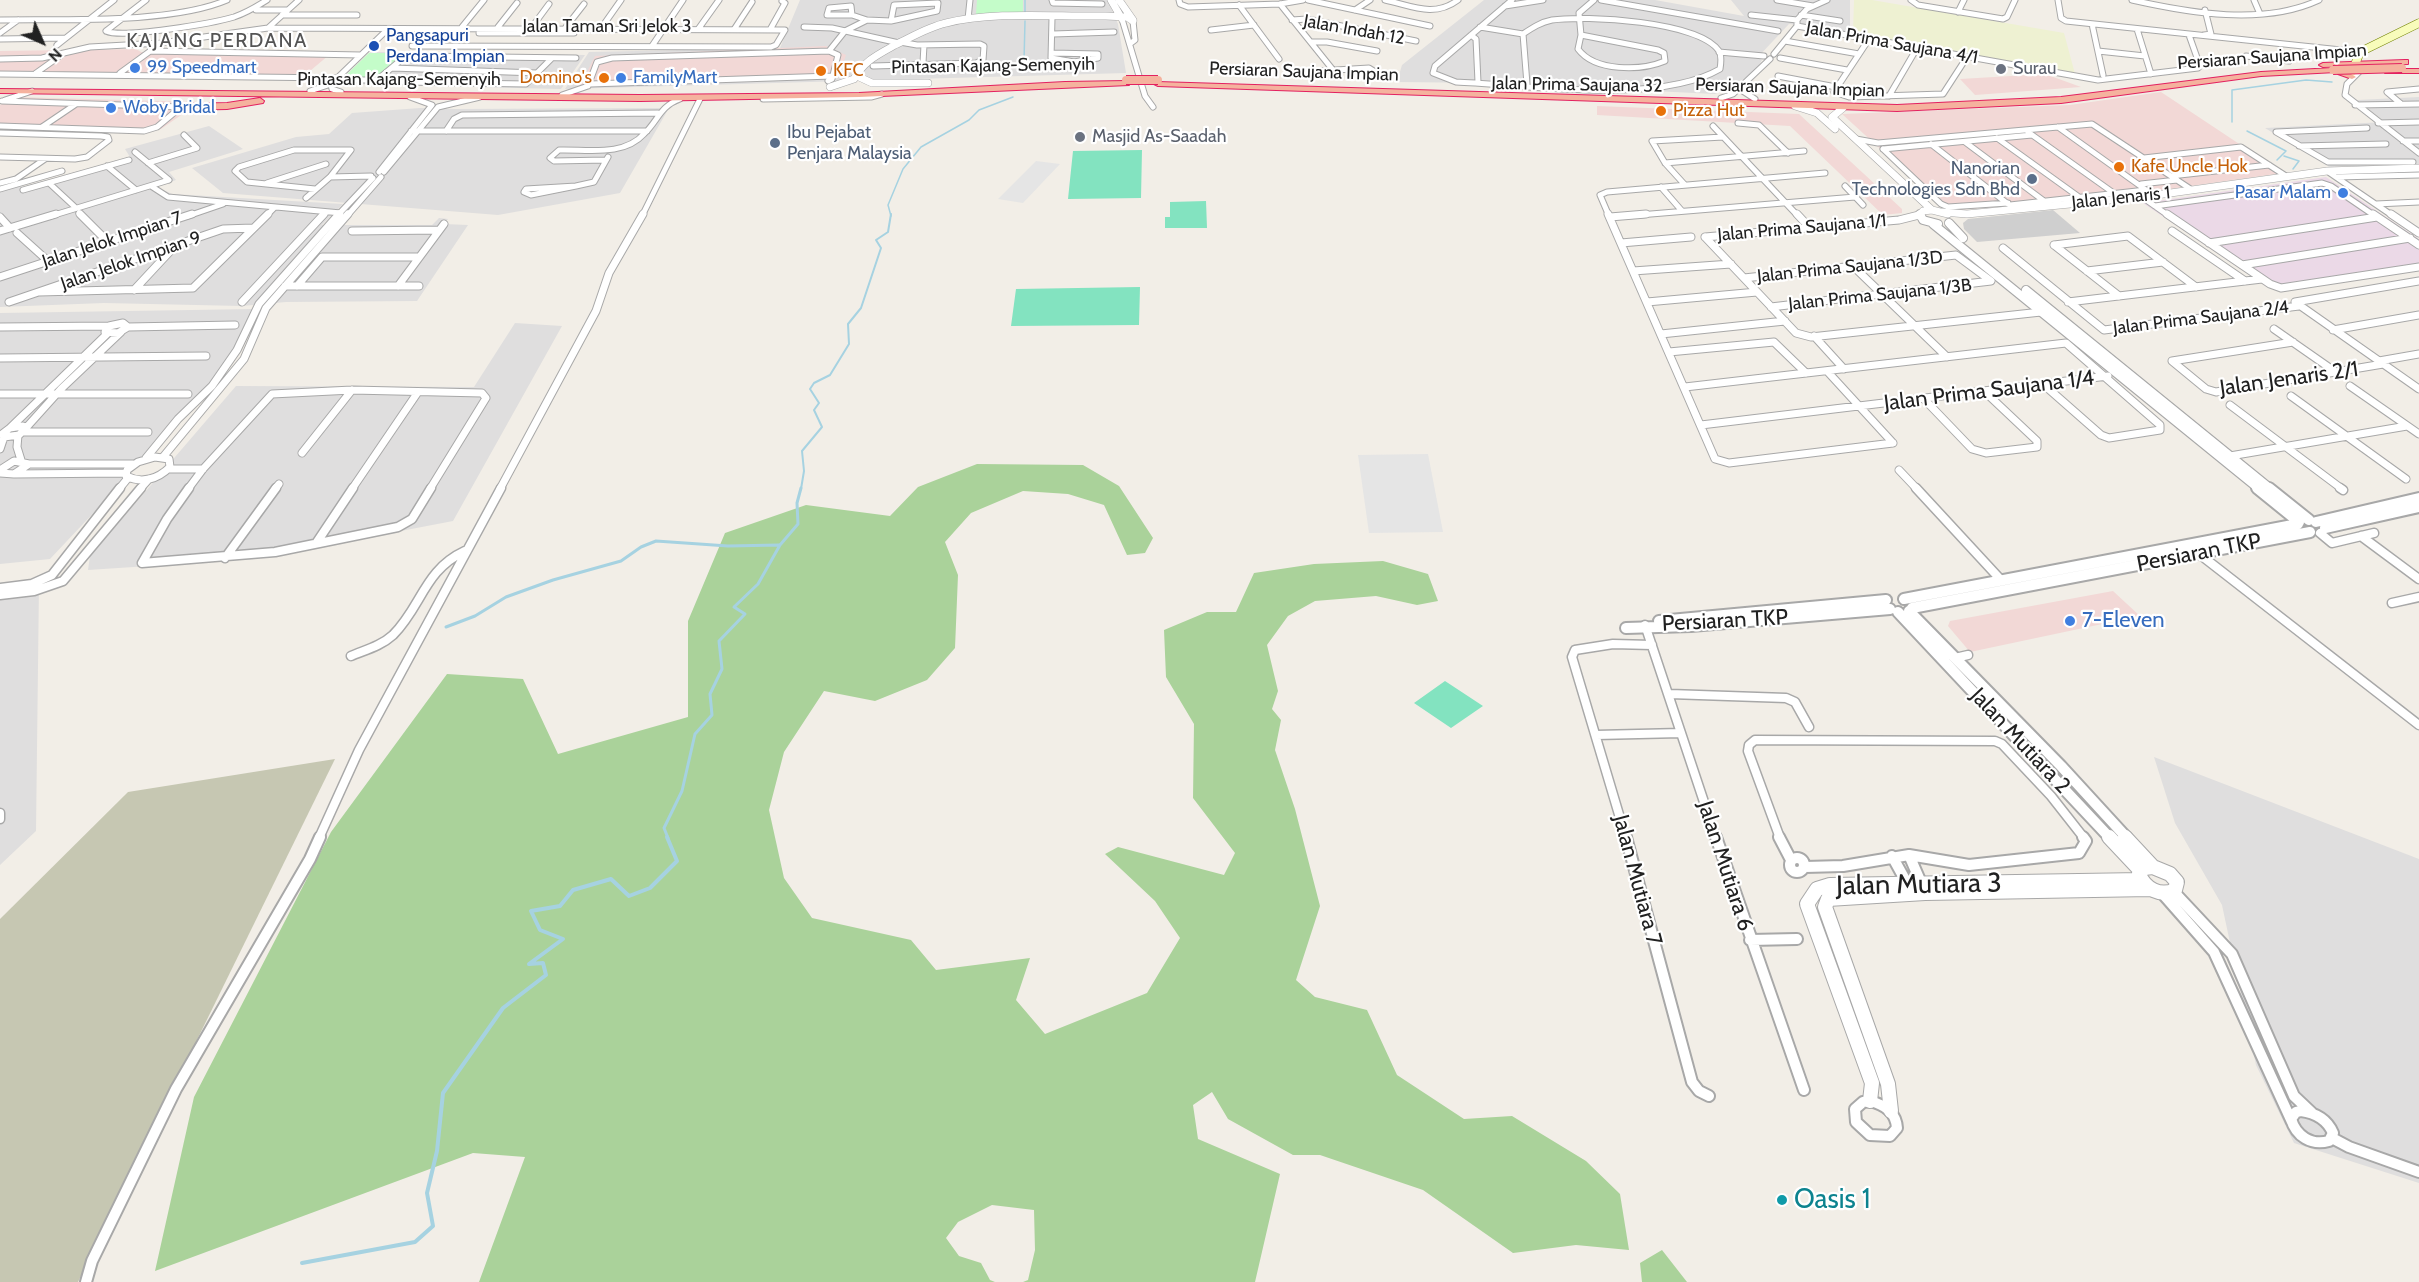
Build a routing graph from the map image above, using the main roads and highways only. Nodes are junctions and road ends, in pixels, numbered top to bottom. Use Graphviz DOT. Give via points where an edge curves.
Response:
graph roads {
  1 [pos="2419,23"];
  2 [pos="2360,56"];
  3 [pos="2419,66"];
  4 [pos="2337,68"];
  5 [pos="2270,70"];
  6 [pos="2354,74"];
  7 [pos="1126,82"];
  8 [pos="1158,82"];
  9 [pos="964,83"];
  10 [pos="0,86"];
  11 [pos="848,86"];
  12 [pos="0,91"];
  13 [pos="894,93"];
  14 [pos="307,94"];
  15 [pos="859,95"];
  16 [pos="181,107"];
  1 -- 2 [label="main road"];
  2 -- 3 [label="highway"];
  2 -- 4 [label="highway"];
  2 -- 6 [label="main road"];
  3 -- 4 [label="highway, Persiaran Saujana Impian, bridge"];
  3 -- 6 [label="highway"];
  4 -- 5 [label="highway, Persiaran Saujana Impian"];
  4 -- 5 [label="highway"];
  4 -- 6 [label="highway"];
  4 -- 8 [label="highway, Persiaran Saujana Impian" via="2061,100 1843,108"];
  5 -- 8 [label="highway, Persiaran Saujana Impian" via="2061,96 1838,103 1472,88"];
  7 -- 8 [label="highway, Pintasan Kajang-Semenyih, bridge"];
  7 -- 9 [label="highway, Pintasan Kajang-Semenyih"];
  7 -- 13 [label="highway, Pintasan Kajang-Semenyih"];
  9 -- 11 [label="highway, Pintasan Kajang-Semenyih"];
  9 -- 13 [label="highway" via="886,89"];
  10 -- 14 [label="highway, Pintasan Kajang-Semenyih"];
  11 -- 14 [label="highway, Pintasan Kajang-Semenyih" via="596,95"];
  11 -- 15 [label="highway" via="870,90"];
  12 -- 14 [label="highway, Pintasan Kajang-Semenyih"];
  13 -- 15 [label="highway, Pintasan Kajang-Semenyih"];
  14 -- 15 [label="highway, Pintasan Kajang-Semenyih" via="410,98"];
  14 -- 16 [label="highway" via="226,106"];
}
